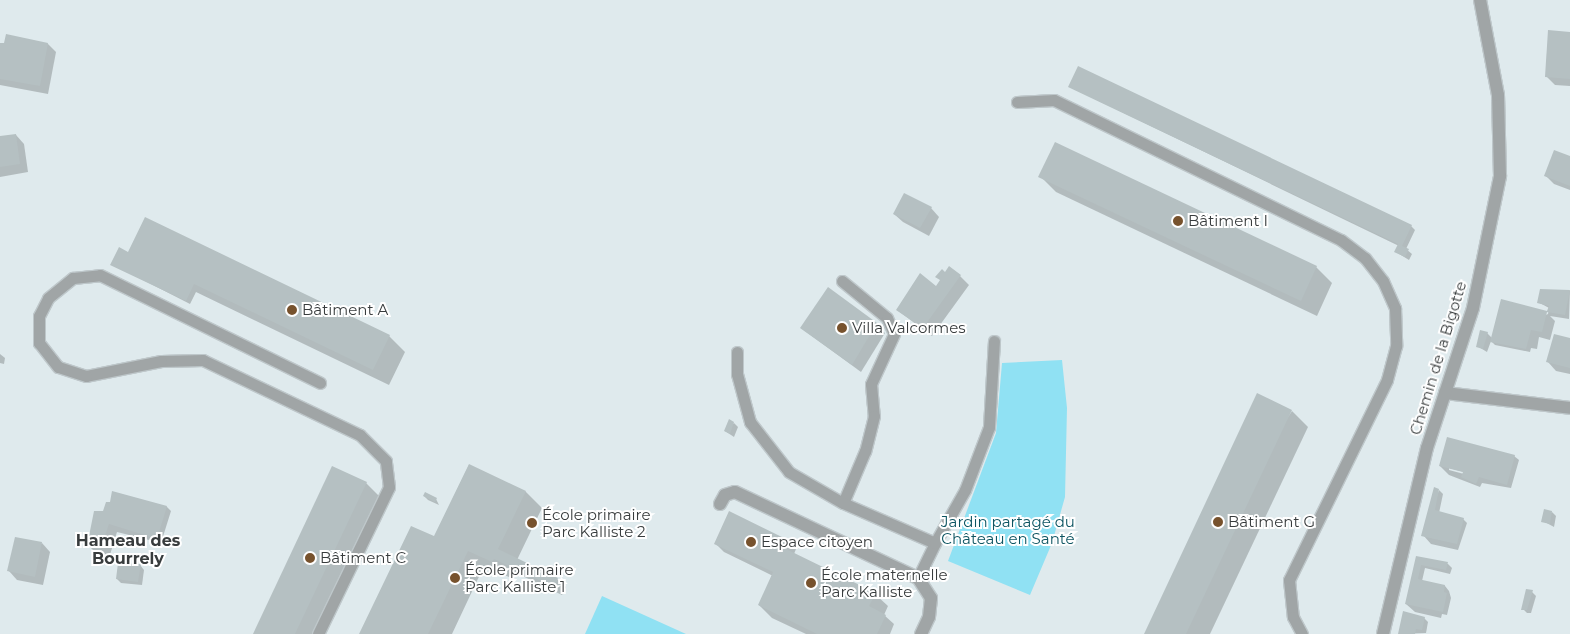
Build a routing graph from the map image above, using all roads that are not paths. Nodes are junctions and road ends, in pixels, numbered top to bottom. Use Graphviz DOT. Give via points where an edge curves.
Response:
graph roads {
  1 [pos="1480,0"];
  2 [pos="1018,102"];
  3 [pos="842,281"];
  4 [pos="994,341"];
  5 [pos="737,352"];
  6 [pos="320,384"];
  7 [pos="1445,393"];
  8 [pos="1570,408"];
  9 [pos="720,504"];
  10 [pos="842,504"];
  11 [pos="935,543"];
  12 [pos="918,578"];
  13 [pos="318,634"];
  14 [pos="921,634"];
  15 [pos="1302,634"];
  16 [pos="1383,634"];
  1 -- 7 [label="street, Chemin de la Bigotte" via="1498,95 1500,176 1473,308"];
  2 -- 15 [label="lane" via="1054,100 1342,240 1365,258 1383,281 1394,308 1396,346 1387,380 1289,580 1293,617"];
  3 -- 10 [label="lane" via="886,318 894,334 871,384 874,416 865,451"];
  4 -- 11 [label="lane" via="989,427 965,490"];
  5 -- 10 [label="lane" via="737,374 750,422 789,472"];
  6 -- 13 [label="lane" via="100,275 73,278 48,298 39,316 39,343 58,367 86,376 161,362 203,360 360,435 386,461 389,487"];
  7 -- 8 [label="street"];
  7 -- 16 [label="street, Chemin de la Bigotte" via="1427,448"];
  9 -- 12 [label="street" via="725,494 736,492"];
  10 -- 11 [label="lane"];
  11 -- 12 [label="lane"];
  12 -- 14 [label="street" via="931,598 929,617"];
}
